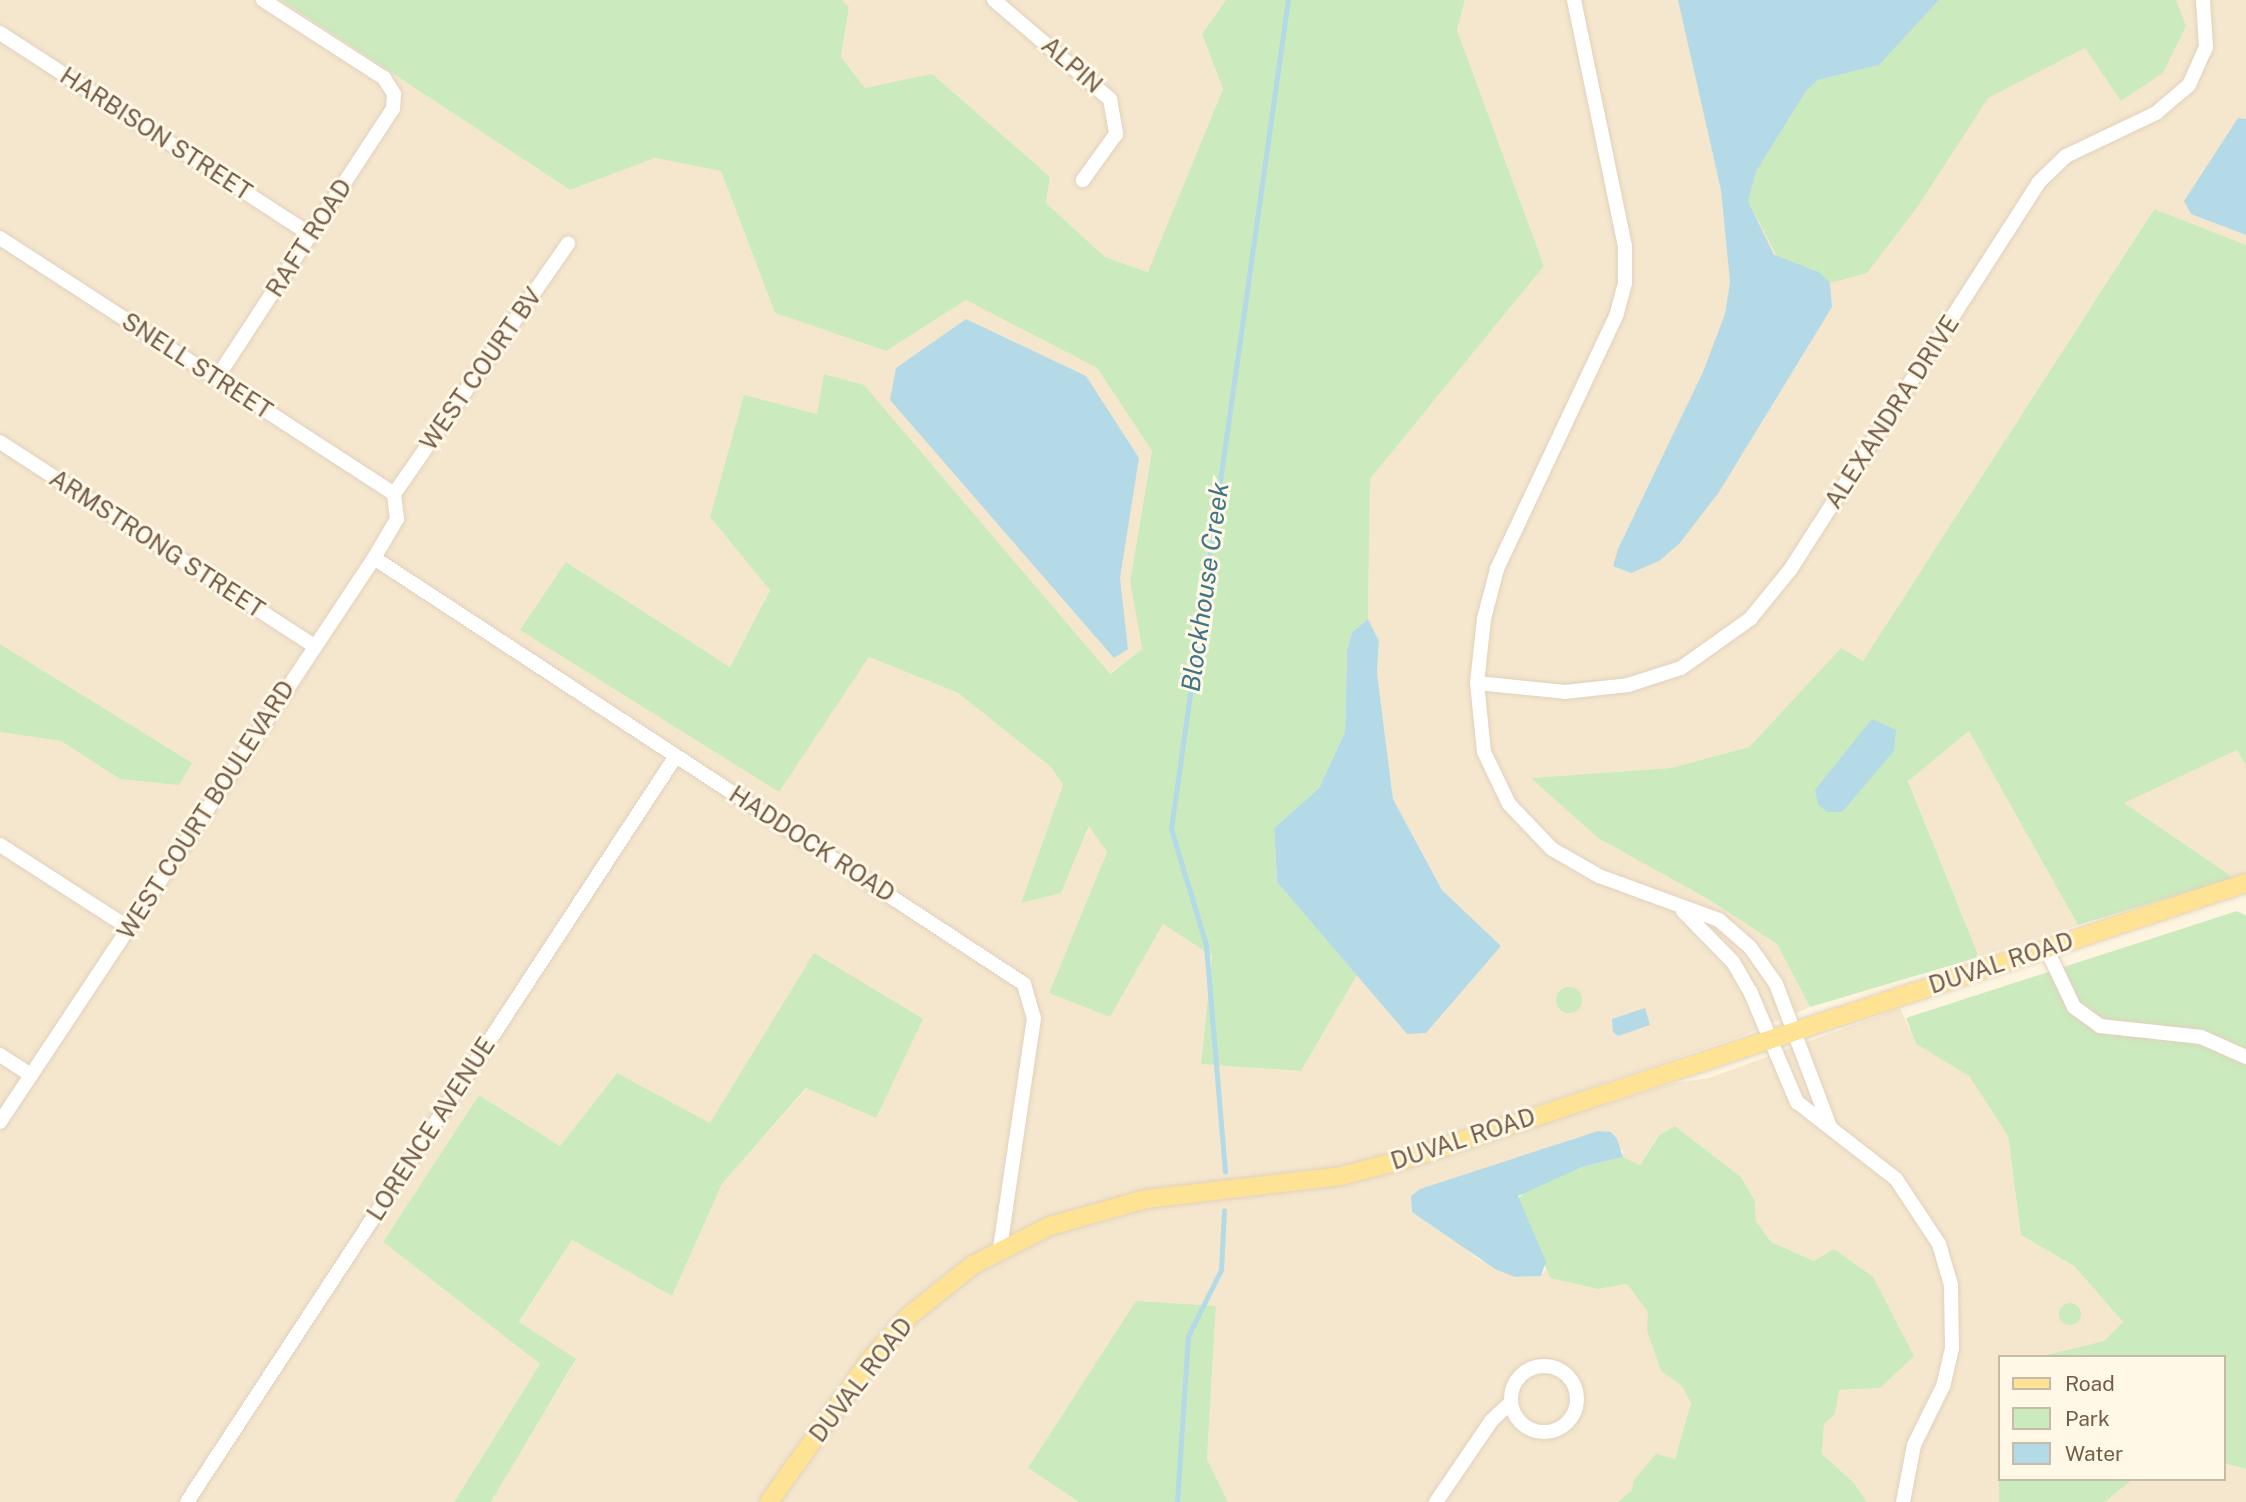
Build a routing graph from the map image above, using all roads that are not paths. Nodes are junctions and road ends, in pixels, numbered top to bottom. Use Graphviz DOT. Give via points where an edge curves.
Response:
graph roads {
  1 [pos="263,0"];
  2 [pos="994,0"];
  3 [pos="1574,0"];
  4 [pos="2203,0"];
  5 [pos="0,33"];
  6 [pos="1083,180"];
  7 [pos="312,236"];
  8 [pos="0,239"];
  9 [pos="568,244"];
  10 [pos="216,379"];
  11 [pos="0,442"];
  12 [pos="394,495"];
  13 [pos="374,558"];
  14 [pos="314,646"];
  15 [pos="1477,683"];
  16 [pos="676,755"];
  17 [pos="0,845"];
  18 [pos="2246,883"];
  19 [pos="1677,905"];
  20 [pos="129,928"];
  21 [pos="2046,948"];
  22 [pos="1794,1030"];
  23 [pos="1770,1039"];
  24 [pos="0,1055"];
  25 [pos="2246,1056"];
  26 [pos="31,1075"];
  27 [pos="0,1122"];
  28 [pos="1829,1124"];
  29 [pos="1000,1249"];
  30 [pos="1511,1402"];
  31 [pos="187,1502"];
  32 [pos="769,1502"];
  33 [pos="1436,1502"];
  34 [pos="1903,1502"];
  1 -- 7 [label="street, RAFT ROAD" via="384,78 394,94 393,109"];
  2 -- 6 [label="street, ALPIN" via="1110,99 1116,134"];
  3 -- 15 [label="street" via="1625,247 1625,283 1616,316 1497,569 1484,620"];
  4 -- 15 [label="street, ALEXANDRA DRIVE" via="2206,47 2189,85 2156,113 2066,156 2038,183 1790,570 1750,619 1681,668 1628,685 1565,692"];
  5 -- 7 [label="street, HARBISON STREET"];
  7 -- 10 [label="street, RAFT ROAD"];
  8 -- 10 [label="street, SNELL STREET"];
  9 -- 12 [label="street, WEST COURT BV"];
  10 -- 12 [label="street, SNELL STREET"];
  11 -- 14 [label="street, ARMSTRONG STREET"];
  12 -- 13 [label="street, WEST COURT BOULEVARD" via="397,519"];
  13 -- 14 [label="street, WEST COURT BOULEVARD"];
  13 -- 16 [label="street, HADDOCK ROAD"];
  14 -- 20 [label="street, WEST COURT BOULEVARD"];
  15 -- 19 [label="street" via="1484,752 1509,804 1528,829 1576,866"];
  16 -- 29 [label="street, HADDOCK ROAD" via="1024,984 1034,1018"];
  16 -- 31 [label="street, LORENCE AVENUE"];
  17 -- 20 [label="street"];
  18 -- 21 [label="main road, DUVAL ROAD"];
  19 -- 22 [label="street" via="1719,920 1750,947 1776,984"];
  19 -- 23 [label="street" via="1733,962"];
  20 -- 26 [label="street, WEST COURT BOULEVARD"];
  21 -- 22 [label="main road, DUVAL ROAD"];
  21 -- 25 [label="street" via="2074,1007 2100,1026 2201,1037"];
  22 -- 23 [label="main road, DUVAL ROAD"];
  22 -- 28 [label="street"];
  23 -- 28 [label="street" via="1797,1102"];
  23 -- 29 [label="main road, DUVAL ROAD" via="1413,1157 1341,1176 1117,1205 1050,1226"];
  24 -- 26 [label="street"];
  26 -- 27 [label="street, WEST COURT BOULEVARD"];
  28 -- 34 [label="street" via="1872,1157 1914,1202 1939,1244 1951,1285 1954,1327 1948,1366 1914,1445"];
  29 -- 32 [label="main road, DUVAL ROAD" via="940,1289 886,1341"];
  30 -- 30 [label="street" via="1527,1428 1547,1432 1568,1423 1577,1391 1564,1372 1542,1366 1523,1373"];
  30 -- 33 [label="street" via="1492,1420"];
}
